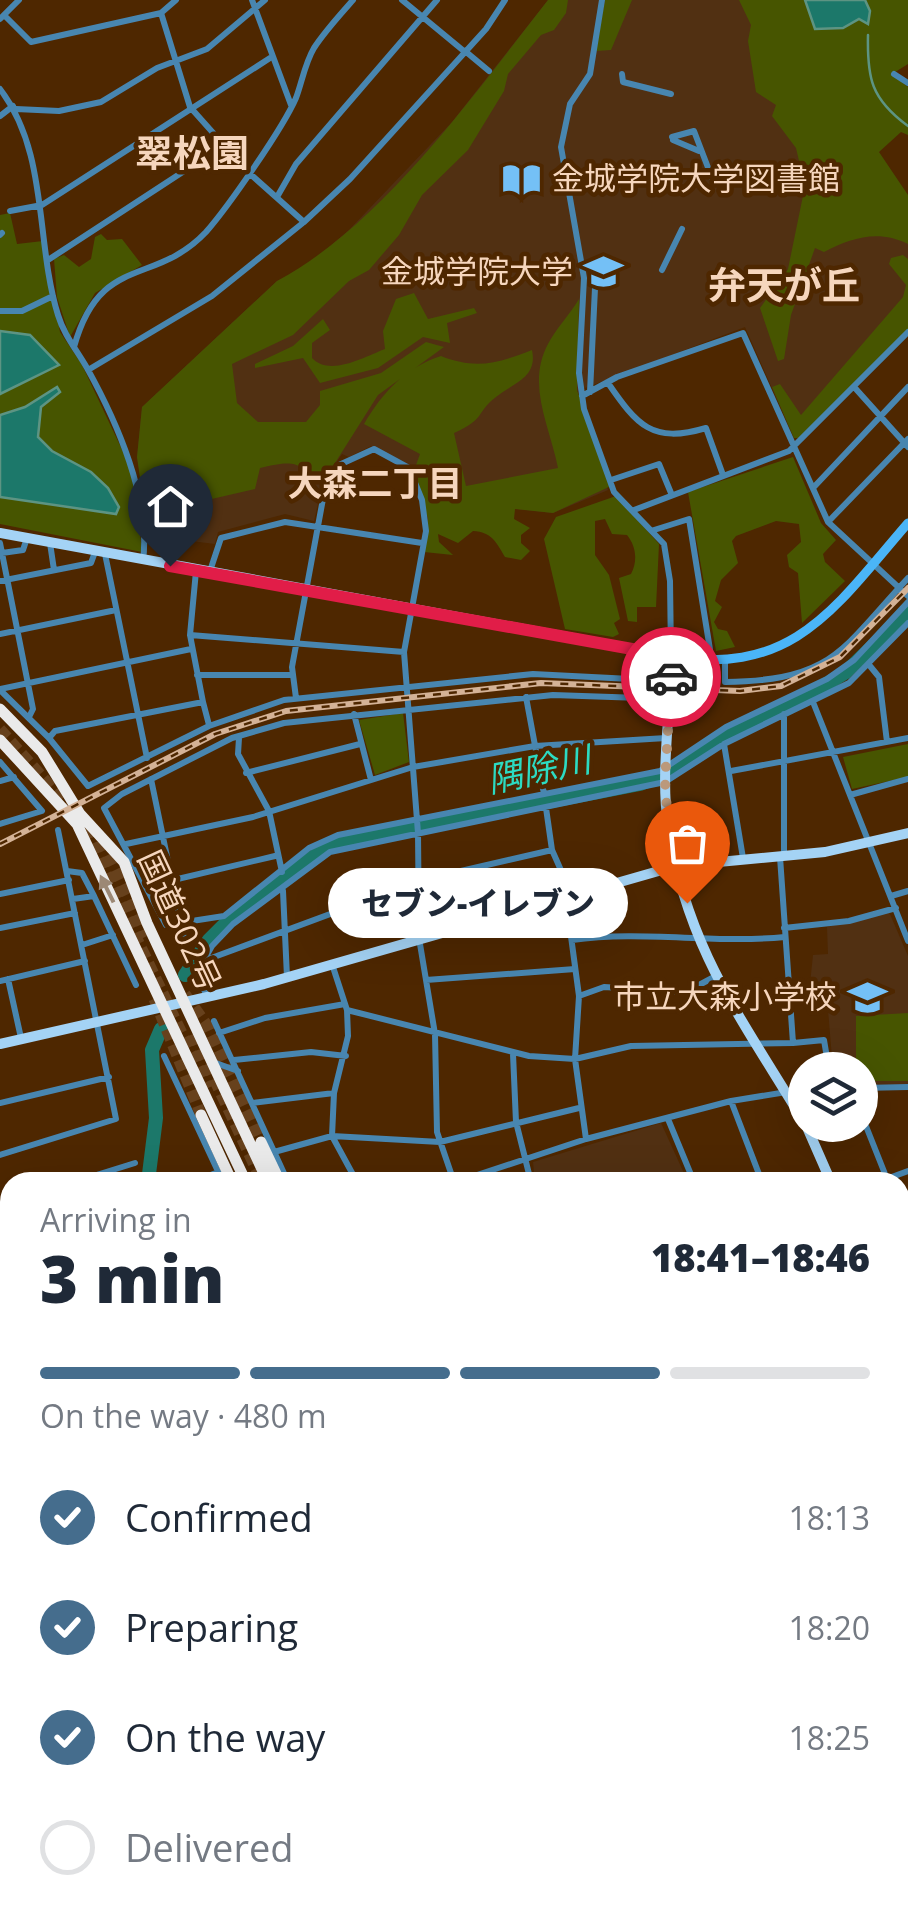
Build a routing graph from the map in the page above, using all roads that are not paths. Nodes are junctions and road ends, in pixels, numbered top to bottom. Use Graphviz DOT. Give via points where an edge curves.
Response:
graph roads {
  1 [pos="19,0"];
  2 [pos="176,0"];
  3 [pos="265,0"];
  4 [pos="353,0"];
  5 [pos="402,0"];
  6 [pos="438,0"];
  7 [pos="505,0"];
  8 [pos="602,0"];
  9 [pos="253,3"];
  10 [pos="162,13"];
  11 [pos="2,16"];
  12 [pos="424,17"];
  13 [pos="465,52"];
  14 [pos="270,58"];
  15 [pos="177,61"];
  16 [pos="489,71"];
  17 [pos="622,74"];
  18 [pos="894,74"];
  19 [pos="908,83"];
  20 [pos="0,89"];
  21 [pos="671,94"];
  22 [pos="292,106"];
  23 [pos="15,107"];
  24 [pos="190,107"];
  25 [pos="0,116"];
  26 [pos="224,145"];
  27 [pos="699,151"];
  28 [pos="248,172"];
  29 [pos="712,178"];
  30 [pos="277,197"];
  31 [pos="42,204"];
  32 [pos="10,211"];
  33 [pos="304,222"];
  34 [pos="682,228"];
  35 [pos="48,260"];
  36 [pos="662,270"];
  37 [pos="595,288"];
  38 [pos="53,296"];
  39 [pos="0,311"];
  40 [pos="908,332"];
  41 [pos="74,348"];
  42 [pos="88,370"];
  43 [pos="608,383"];
  44 [pos="908,387"];
  45 [pos="855,388"];
  46 [pos="586,394"];
  47 [pos="880,417"];
  48 [pos="907,443"];
  49 [pos="794,447"];
  50 [pos="722,475"];
  51 [pos="611,480"];
  52 [pos="813,488"];
  53 [pos="671,494"];
  54 [pos="634,510"];
  55 [pos="828,522"];
  56 [pos="908,522"];
  57 [pos="316,528"];
  58 [pos="654,530"];
  59 [pos="0,533"];
  60 [pos="27,538"];
  61 [pos="0,543"];
  62 [pos="50,543"];
  63 [pos="422,543"];
  64 [pos="100,553"];
  65 [pos="2,554"];
  66 [pos="144,561"];
  67 [pos="872,564"];
  68 [pos="54,570"];
  69 [pos="196,571"];
  70 [pos="210,573"];
  71 [pos="908,578"];
  72 [pos="3,580"];
  73 [pos="899,588"];
  74 [pos="304,592"];
  75 [pos="908,599"];
  76 [pos="116,610"];
  77 [pos="411,611"];
  78 [pos="908,623"];
  79 [pos="17,630"];
  80 [pos="0,634"];
  81 [pos="190,635"];
  82 [pos="296,643"];
  83 [pos="192,649"];
  84 [pos="404,652"];
  85 [pos="671,656"];
  86 [pos="127,662"];
  87 [pos="712,662"];
  88 [pos="725,662"];
  89 [pos="870,666"];
  90 [pos="197,674"];
  91 [pos="293,676"];
  92 [pos="671,681"];
  93 [pos="28,683"];
  94 [pos="407,686"];
  95 [pos="0,689"];
  96 [pos="526,697"];
  97 [pos="296,698"];
  98 [pos="671,699"];
  99 [pos="203,702"];
  100 [pos="813,702"];
  101 [pos="408,709"];
  102 [pos="0,710"];
  103 [pos="137,714"];
  104 [pos="354,714"];
  105 [pos="784,714"];
  106 [pos="29,717"];
  107 [pos="209,726"];
  108 [pos="46,736"];
  109 [pos="239,738"];
  110 [pos="667,738"];
  111 [pos="908,738"];
  112 [pos="0,740"];
  113 [pos="887,742"];
  114 [pos="360,744"];
  115 [pos="724,744"];
  116 [pos="535,746"];
  117 [pos="42,752"];
  118 [pos="834,752"];
  119 [pos="147,758"];
  120 [pos="18,759"];
  121 [pos="0,760"];
  122 [pos="784,762"];
  123 [pos="412,767"];
  124 [pos="731,771"];
  125 [pos="246,772"];
  126 [pos="665,776"];
  127 [pos="14,777"];
  128 [pos="151,779"];
  129 [pos="908,779"];
  130 [pos="371,780"];
  131 [pos="0,782"];
  132 [pos="544,794"];
  133 [pos="850,795"];
  134 [pos="48,802"];
  135 [pos="38,808"];
  136 [pos="546,808"];
  137 [pos="269,811"];
  138 [pos="417,820"];
  139 [pos="0,824"];
  140 [pos="58,830"];
  141 [pos="160,833"];
  142 [pos="418,833"];
  143 [pos="908,833"];
  144 [pos="870,842"];
  145 [pos="126,844"];
  146 [pos="552,850"];
  147 [pos="276,856"];
  148 [pos="782,857"];
  149 [pos="743,858"];
  150 [pos="676,866"];
  151 [pos="282,872"];
  152 [pos="68,875"];
  153 [pos="172,880"];
  154 [pos="418,882"];
  155 [pos="148,886"];
  156 [pos="282,890"];
  157 [pos="908,892"];
  158 [pos="0,894"];
  159 [pos="572,895"];
  160 [pos="94,896"];
  161 [pos="891,896"];
  162 [pos="72,900"];
  163 [pos="896,908"];
  164 [pos="75,912"];
  165 [pos="182,925"];
  166 [pos="0,928"];
  167 [pos="282,933"];
  168 [pos="785,933"];
  169 [pos="113,935"];
  170 [pos="419,938"];
  171 [pos="572,940"];
  172 [pos="697,940"];
  173 [pos="908,941"];
  174 [pos="82,945"];
  175 [pos="136,949"];
  176 [pos="121,950"];
  177 [pos="187,953"];
  178 [pos="85,960"];
  179 [pos="204,961"];
  180 [pos="332,963"];
  181 [pos="575,969"];
  182 [pos="287,977"];
  183 [pos="714,977"];
  184 [pos="4,980"];
  185 [pos="426,980"];
  186 [pos="136,985"];
  187 [pos="578,996"];
  188 [pos="208,998"];
  189 [pos="188,1004"];
  190 [pos="346,1007"];
  191 [pos="163,1009"];
  192 [pos="214,1020"];
  193 [pos="98,1024"];
  194 [pos="219,1033"];
  195 [pos="436,1034"];
  196 [pos="21,1040"];
  197 [pos="794,1043"];
  198 [pos="0,1044"];
  199 [pos="756,1044"];
  200 [pos="826,1052"];
  201 [pos="513,1054"];
  202 [pos="164,1056"];
  203 [pos="346,1056"];
  204 [pos="575,1059"];
  205 [pos="234,1060"];
  206 [pos="212,1062"];
  207 [pos="238,1071"];
  208 [pos="109,1077"];
  209 [pos="198,1081"];
  210 [pos="908,1087"];
  211 [pos="878,1088"];
  212 [pos="784,1089"];
  213 [pos="788,1089"];
  214 [pos="334,1093"];
  215 [pos="788,1096"];
  216 [pos="731,1102"];
  217 [pos="0,1103"];
  218 [pos="252,1103"];
  219 [pos="187,1106"];
  220 [pos="579,1108"];
  221 [pos="201,1115"];
  222 [pos="668,1118"];
  223 [pos="516,1122"];
  224 [pos="332,1136"];
  225 [pos="586,1139"];
  226 [pos="261,1142"];
  227 [pos="440,1142"];
  228 [pos="813,1142"];
  229 [pos="872,1142"];
  230 [pos="274,1152"];
  231 [pos="0,1155"];
  232 [pos="525,1159"];
  233 [pos="135,1163"];
  234 [pos="106,1172"];
  235 [pos="218,1172"];
  236 [pos="227,1172"];
  237 [pos="241,1172"];
  238 [pos="263,1172"];
  239 [pos="275,1172"];
  240 [pos="283,1172"];
  241 [pos="352,1172"];
  242 [pos="451,1172"];
  243 [pos="485,1172"];
  244 [pos="528,1172"];
  245 [pos="690,1172"];
  246 [pos="758,1172"];
  247 [pos="827,1172"];
  248 [pos="884,1172"];
  1 -- 11 [label="street"];
  2 -- 10 [label="street"];
  3 -- 9 [label="street"];
  4 -- 22 [label="street" via="313,49"];
  5 -- 12 [label="street"];
  6 -- 12 [label="street"];
  7 -- 13 [label="street"];
  8 -- 46 [label="street" via="590,74 570,104 561,147 584,278 578,373"];
  9 -- 14 [label="street"];
  9 -- 15 [label="street" via="207,49"];
  10 -- 11 [label="street" via="31,42"];
  10 -- 15 [label="street"];
  12 -- 13 [label="street"];
  12 -- 30 [label="street" via="296,164"];
  13 -- 16 [label="street"];
  13 -- 33 [label="street"];
  14 -- 22 [label="street"];
  14 -- 24 [label="street"];
  15 -- 23 [label="street" via="88,106 58,112"];
  15 -- 24 [label="street"];
  17 -- 21 [label="street" via="623,82"];
  18 -- 19 [label="street"];
  20 -- 23 [label="street"];
  22 -- 28 [label="street"];
  23 -- 25 [label="street"];
  23 -- 31 [label="street"];
  24 -- 26 [label="street"];
  24 -- 31 [label="street"];
  26 -- 28 [label="street"];
  26 -- 35 [label="street"];
  27 -- 27 [label="street" via="673,138 694,132"];
  27 -- 29 [label="street" via="706,153"];
  28 -- 30 [label="street"];
  28 -- 41 [label="street" via="199,238 168,259 122,276 94,299"];
  30 -- 33 [label="street"];
  31 -- 32 [label="street"];
  31 -- 35 [label="street"];
  33 -- 42 [label="street" via="212,296"];
  34 -- 36 [label="street"];
  35 -- 38 [label="street"];
  37 -- 46 [label="street"];
  38 -- 39 [label="street" via="22,311"];
  38 -- 41 [label="street"];
  40 -- 45 [label="street"];
  41 -- 42 [label="street"];
  42 -- 66 [label="street" via="137,476"];
  43 -- 46 [label="street"];
  43 -- 49 [label="street" via="742,333"];
  43 -- 50 [label="street" via="634,420 668,437 706,428"];
  44 -- 47 [label="street"];
  45 -- 47 [label="street"];
  45 -- 49 [label="street"];
  46 -- 51 [label="street"];
  47 -- 48 [label="street"];
  47 -- 52 [label="street"];
  48 -- 55 [label="street"];
  49 -- 50 [label="street"];
  49 -- 52 [label="street"];
  50 -- 53 [label="street"];
  51 -- 53 [label="street" via="659,464"];
  51 -- 54 [label="street"];
  52 -- 55 [label="street"];
  53 -- 54 [label="street"];
  54 -- 58 [label="street"];
  55 -- 67 [label="street"];
  56 -- 67 [label="street"];
  57 -- 63 [label="street"];
  57 -- 63 [label="street" via="324,488 339,465 374,449 409,468 425,518"];
  57 -- 70 [label="street" via="285,522 221,538"];
  57 -- 74 [label="street"];
  58 -- 85 [label="street" via="666,552"];
  58 -- 87 [label="street" via="690,519"];
  59 -- 60 [label="main road"];
  60 -- 62 [label="main road"];
  60 -- 65 [label="street" via="23,550"];
  61 -- 65 [label="street"];
  62 -- 64 [label="main road"];
  62 -- 68 [label="street"];
  63 -- 77 [label="street"];
  64 -- 66 [label="main road"];
  64 -- 68 [label="street" via="91,563"];
  64 -- 76 [label="street"];
  65 -- 72 [label="street"];
  66 -- 69 [label="main road"];
  67 -- 73 [label="street"];
  67 -- 88 [label="street" via="812,628 762,655"];
  68 -- 72 [label="street"];
  69 -- 70 [label="main road"];
  69 -- 81 [label="street"];
  70 -- 74 [label="main road"];
  71 -- 73 [label="street"];
  72 -- 79 [label="street"];
  73 -- 75 [label="street"];
  73 -- 88 [label="street" via="849,643 796,676 725,682"];
  74 -- 77 [label="main road"];
  74 -- 82 [label="street"];
  75 -- 126 [label="street" via="854,660 726,727"];
  76 -- 79 [label="street"];
  76 -- 86 [label="street"];
  77 -- 84 [label="street"];
  77 -- 85 [label="main road"];
  78 -- 89 [label="street"];
  79 -- 80 [label="street"];
  79 -- 93 [label="street"];
  81 -- 82 [label="street"];
  81 -- 83 [label="street"];
  82 -- 84 [label="street"];
  82 -- 91 [label="street"];
  83 -- 86 [label="street"];
  83 -- 90 [label="street"];
  84 -- 94 [label="street"];
  85 -- 87 [label="street"];
  85 -- 92 [label="main road"];
  86 -- 93 [label="street"];
  86 -- 103 [label="street"];
  87 -- 88 [label="street"];
  89 -- 100 [label="street"];
  89 -- 113 [label="street" via="879,676"];
  90 -- 91 [label="street"];
  90 -- 99 [label="street"];
  91 -- 97 [label="street"];
  92 -- 94 [label="street" via="533,674"];
  92 -- 98 [label="main road"];
  93 -- 95 [label="street"];
  93 -- 106 [label="street"];
  94 -- 97 [label="street"];
  94 -- 101 [label="street"];
  95 -- 106 [label="street"];
  96 -- 98 [label="street"];
  96 -- 101 [label="street"];
  96 -- 116 [label="street"];
  97 -- 107 [label="street"];
  98 -- 110 [label="main road"];
  99 -- 103 [label="street"];
  99 -- 107 [label="street"];
  100 -- 105 [label="street"];
  100 -- 118 [label="street"];
  101 -- 104 [label="street"];
  101 -- 123 [label="street"];
  102 -- 117 [label="highway, 国道302号"];
  103 -- 108 [label="street"];
  103 -- 119 [label="street"];
  104 -- 109 [label="street" via="284,723"];
  104 -- 114 [label="street"];
  105 -- 115 [label="street"];
  105 -- 122 [label="street"];
  106 -- 108 [label="street"];
  107 -- 119 [label="street"];
  108 -- 117 [label="street"];
  108 -- 119 [label="street" via="88,786"];
  109 -- 125 [label="street"];
  109 -- 128 [label="street"];
  110 -- 116 [label="street"];
  110 -- 126 [label="main road"];
  111 -- 113 [label="street"];
  112 -- 120 [label="highway, 国道302号"];
  113 -- 118 [label="street"];
  114 -- 125 [label="street"];
  114 -- 130 [label="street"];
  115 -- 124 [label="street"];
  115 -- 126 [label="street"];
  116 -- 123 [label="street"];
  116 -- 132 [label="street"];
  117 -- 189 [label="highway, 国道302号" via="80,814 124,862"];
  118 -- 122 [label="street"];
  118 -- 133 [label="street"];
  120 -- 121 [label="street"];
  175 -- 120 [label="highway, 国道302号, one-way" via="77,824"];
  121 -- 127 [label="street"];
  122 -- 124 [label="street"];
  122 -- 148 [label="street"];
  123 -- 130 [label="street"];
  123 -- 138 [label="street"];
  124 -- 149 [label="street"];
  125 -- 137 [label="street"];
  126 -- 132 [label="street"];
  126 -- 136 [label="street"];
  126 -- 150 [label="main road"];
  127 -- 131 [label="street"];
  127 -- 135 [label="street"];
  128 -- 141 [label="street"];
  128 -- 145 [label="street" via="104,808"];
  129 -- 133 [label="street"];
  130 -- 137 [label="street"];
  132 -- 138 [label="street"];
  133 -- 144 [label="street"];
  134 -- 135 [label="street"];
  135 -- 139 [label="street" via="37,814"];
  136 -- 142 [label="street"];
  136 -- 146 [label="street"];
  137 -- 141 [label="street"];
  137 -- 147 [label="street"];
  138 -- 142 [label="street"];
  138 -- 151 [label="street" via="323,840"];
  140 -- 152 [label="street"];
  141 -- 145 [label="street"];
  141 -- 153 [label="street"];
  142 -- 154 [label="street"];
  142 -- 156 [label="street" via="336,849"];
  143 -- 144 [label="main road"];
  144 -- 148 [label="main road"];
  144 -- 161 [label="street"];
  145 -- 155 [label="street"];
  146 -- 154 [label="street"];
  146 -- 159 [label="street"];
  147 -- 151 [label="street"];
  147 -- 153 [label="street"];
  148 -- 149 [label="main road"];
  148 -- 168 [label="street"];
  149 -- 150 [label="main road"];
  150 -- 159 [label="main road"];
  150 -- 172 [label="main road"];
  151 -- 165 [label="street" via="224,916"];
  152 -- 158 [label="street"];
  152 -- 160 [label="street" via="82,873"];
  152 -- 162 [label="street"];
  153 -- 155 [label="street"];
  153 -- 165 [label="street"];
  154 -- 167 [label="street"];
  154 -- 170 [label="street"];
  155 -- 165 [label="street" via="166,925"];
  156 -- 167 [label="street"];
  156 -- 179 [label="street" via="233,924"];
  157 -- 161 [label="street"];
  159 -- 170 [label="main road"];
  159 -- 171 [label="street"];
  160 -- 162 [label="street"];
  160 -- 169 [label="street"];
  161 -- 163 [label="street"];
  162 -- 164 [label="street"];
  163 -- 168 [label="street"];
  163 -- 173 [label="street"];
  164 -- 166 [label="street"];
  164 -- 174 [label="street"];
  165 -- 177 [label="street"];
  167 -- 179 [label="street"];
  167 -- 182 [label="street"];
  168 -- 172 [label="street"];
  168 -- 197 [label="street"];
  169 -- 174 [label="street"];
  169 -- 176 [label="street"];
  170 -- 180 [label="main road"];
  170 -- 185 [label="street"];
  171 -- 172 [label="street" via="612,934"];
  171 -- 181 [label="street"];
  172 -- 183 [label="main road"];
  174 -- 178 [label="street"];
  175 -- 176 [label="street"];
  175 -- 191 [label="highway, 国道302号"];
  176 -- 186 [label="street"];
  178 -- 184 [label="street"];
  178 -- 193 [label="street"];
  179 -- 188 [label="street" via="196,974"];
  180 -- 182 [label="main road"];
  180 -- 190 [label="street"];
  181 -- 185 [label="street"];
  181 -- 187 [label="street"];
  182 -- 188 [label="main road"];
  183 -- 187 [label="street" via="686,992 604,987"];
  183 -- 199 [label="main road"];
  184 -- 196 [label="street"];
  185 -- 195 [label="street"];
  187 -- 204 [label="street"];
  188 -- 189 [label="main road"];
  189 -- 191 [label="main road"];
  189 -- 206 [label="highway, 国道302号"];
  190 -- 194 [label="street" via="265,1018"];
  190 -- 195 [label="street"];
  190 -- 203 [label="street"];
  191 -- 193 [label="main road"];
  191 -- 209 [label="highway, 国道302号"];
  192 -- 194 [label="street"];
  193 -- 196 [label="main road"];
  193 -- 208 [label="street"];
  194 -- 205 [label="street"];
  195 -- 201 [label="street"];
  195 -- 227 [label="street"];
  196 -- 198 [label="main road"];
  197 -- 199 [label="street"];
  197 -- 200 [label="street" via="824,1040"];
  199 -- 204 [label="street" via="631,1046"];
  199 -- 212 [label="main road"];
  201 -- 204 [label="street"];
  201 -- 223 [label="street"];
  202 -- 219 [label="street"];
  203 -- 205 [label="street" via="311,1052"];
  203 -- 214 [label="street"];
  204 -- 220 [label="street"];
  205 -- 207 [label="street"];
  206 -- 207 [label="street"];
  206 -- 238 [label="highway, 国道302号"];
  207 -- 218 [label="street"];
  208 -- 217 [label="street"];
  208 -- 231 [label="street" via="116,1119"];
  209 -- 219 [label="street"];
  209 -- 237 [label="highway, 国道302号"];
  210 -- 211 [label="street"];
  212 -- 213 [label="street"];
  212 -- 215 [label="main road"];
  212 -- 216 [label="street"];
  214 -- 218 [label="street"];
  214 -- 224 [label="street"];
  216 -- 222 [label="street"];
  216 -- 246 [label="street"];
  218 -- 230 [label="street"];
  219 -- 235 [label="street"];
  220 -- 223 [label="street"];
  220 -- 225 [label="street"];
  221 -- 236 [label="highway"];
  222 -- 225 [label="street"];
  222 -- 245 [label="street"];
  223 -- 227 [label="street"];
  223 -- 232 [label="street"];
  224 -- 227 [label="street"];
  224 -- 230 [label="street"];
  224 -- 241 [label="street"];
  225 -- 232 [label="street"];
  226 -- 239 [label="highway"];
  227 -- 242 [label="street"];
  228 -- 247 [label="main road"];
  229 -- 248 [label="street"];
  230 -- 240 [label="street"];
  232 -- 243 [label="street"];
  232 -- 244 [label="street"];
  233 -- 234 [label="street"];
}
